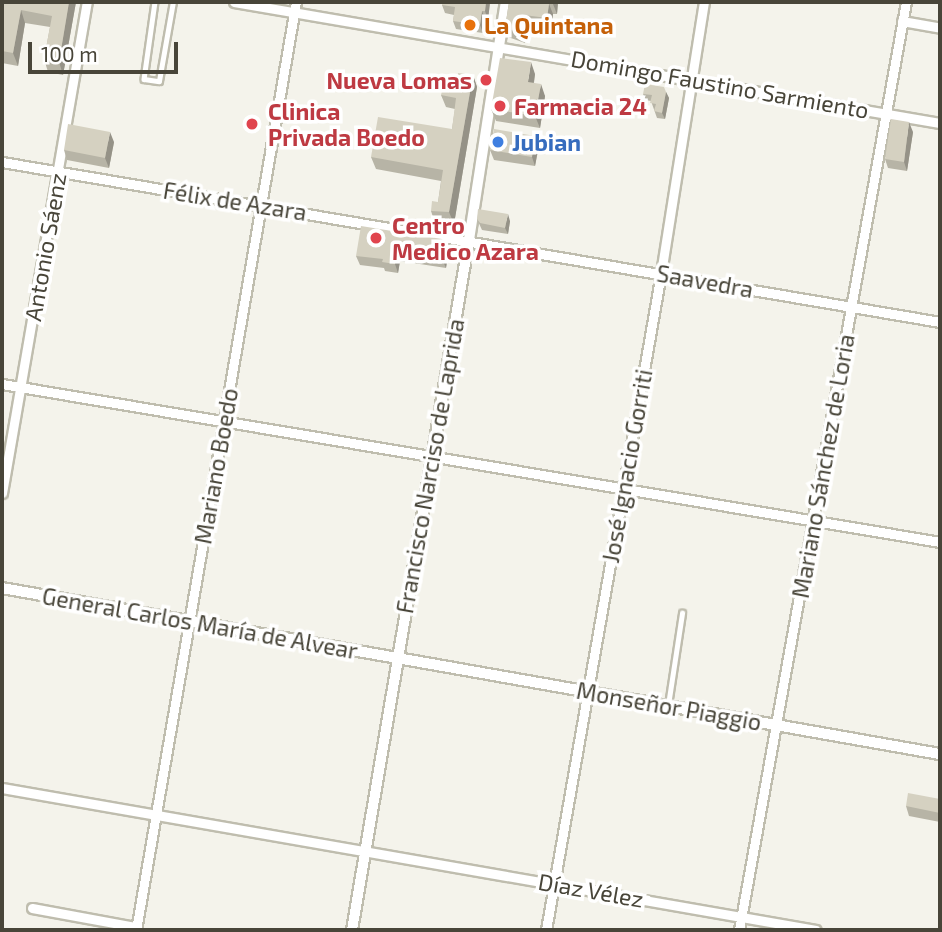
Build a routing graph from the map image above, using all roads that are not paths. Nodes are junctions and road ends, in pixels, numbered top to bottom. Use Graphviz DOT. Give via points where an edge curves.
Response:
graph roads {
  1 [pos="87,2"];
  2 [pos="155,2"];
  3 [pos="173,2"];
  4 [pos="234,2"];
  5 [pos="506,2"];
  6 [pos="704,2"];
  7 [pos="906,2"];
  8 [pos="295,6"];
  9 [pos="902,21"];
  10 [pos="940,28"];
  11 [pos="499,46"];
  12 [pos="692,79"];
  13 [pos="886,113"];
  14 [pos="940,122"];
  15 [pos="2,162"];
  16 [pos="58,172"];
  17 [pos="261,205"];
  18 [pos="469,240"];
  19 [pos="661,273"];
  20 [pos="852,306"];
  21 [pos="940,322"];
  22 [pos="2,384"];
  23 [pos="21,387"];
  24 [pos="223,421"];
  25 [pos="432,456"];
  26 [pos="623,489"];
  27 [pos="2,493"];
  28 [pos="813,521"];
  29 [pos="940,542"];
  30 [pos="2,588"];
  31 [pos="682,614"];
  32 [pos="189,621"];
  33 [pos="398,657"];
  34 [pos="588,691"];
  35 [pos="667,706"];
  36 [pos="776,725"];
  37 [pos="940,754"];
  38 [pos="2,788"];
  39 [pos="156,815"];
  40 [pos="365,852"];
  41 [pos="554,884"];
  42 [pos="32,908"];
  43 [pos="741,916"];
  44 [pos="136,929"];
  45 [pos="352,930"];
  46 [pos="546,930"];
  47 [pos="739,930"];
  48 [pos="816,930"];
  1 -- 16 [label="street, Antonio Sáenz"];
  2 -- 3 [label="lane" via="144,79 159,81"];
  4 -- 8 [label="street, Domingo Faustino Sarmiento"];
  5 -- 11 [label="street, Francisco Narciso de Laprida"];
  6 -- 12 [label="street, José Ignacio Gorriti"];
  7 -- 9 [label="street, Mariano Sánchez de Loria"];
  8 -- 11 [label="street, Domingo Faustino Sarmiento"];
  8 -- 17 [label="street, Mariano Boedo"];
  9 -- 10 [label="street"];
  9 -- 13 [label="street, Mariano Sánchez de Loria"];
  11 -- 12 [label="street, Domingo Faustino Sarmiento"];
  11 -- 18 [label="street, Francisco Narciso de Laprida"];
  12 -- 13 [label="street, Domingo Faustino Sarmiento"];
  12 -- 19 [label="street, José Ignacio Gorriti"];
  13 -- 14 [label="street, Domingo Faustino Sarmiento"];
  13 -- 20 [label="street, Mariano Sánchez de Loria"];
  15 -- 16 [label="street, Félix de Azara"];
  16 -- 17 [label="street, Félix de Azara"];
  16 -- 23 [label="street, Antonio Sáenz"];
  17 -- 18 [label="street, Félix de Azara"];
  17 -- 24 [label="street, Mariano Boedo"];
  18 -- 19 [label="street, Saavedra"];
  18 -- 25 [label="street, Francisco Narciso de Laprida"];
  19 -- 20 [label="street, Saavedra"];
  19 -- 26 [label="street, José Ignacio Gorriti"];
  20 -- 21 [label="street, Saavedra"];
  20 -- 28 [label="street, Mariano Sánchez de Loria"];
  22 -- 23 [label="street"];
  23 -- 24 [label="street"];
  23 -- 27 [label="street, Antonio Sáenz"];
  24 -- 25 [label="street"];
  24 -- 32 [label="street, Mariano Boedo"];
  25 -- 26 [label="street"];
  25 -- 33 [label="street, Francisco Narciso de Laprida"];
  26 -- 28 [label="street"];
  26 -- 34 [label="street, José Ignacio Gorriti"];
  28 -- 29 [label="street"];
  28 -- 36 [label="street, Mariano Sánchez de Loria"];
  30 -- 32 [label="street, General Carlos María de Alvear"];
  31 -- 35 [label="lane"];
  32 -- 33 [label="street, General Carlos María de Alvear"];
  32 -- 39 [label="street, Mariano Boedo"];
  33 -- 34 [label="street, Monseñor Piaggio"];
  33 -- 40 [label="street, Francisco Narciso de Laprida"];
  34 -- 35 [label="street, Monseñor Piaggio"];
  34 -- 41 [label="street, José Ignacio Gorriti"];
  35 -- 36 [label="street, Monseñor Piaggio"];
  36 -- 37 [label="street, Monseñor Piaggio"];
  36 -- 43 [label="street, Mariano Sánchez de Loria"];
  38 -- 39 [label="street, Díaz Vélez"];
  39 -- 40 [label="street, Díaz Vélez"];
  39 -- 44 [label="street, Mariano Boedo"];
  40 -- 41 [label="street, Díaz Vélez"];
  40 -- 45 [label="street, Francisco Narciso de Laprida"];
  41 -- 43 [label="street, Díaz Vélez"];
  41 -- 46 [label="street, José Ignacio Gorriti"];
  42 -- 44 [label="street"];
  43 -- 47 [label="street, Mariano Sánchez de Loria"];
  43 -- 48 [label="street, Díaz Vélez"];
}
